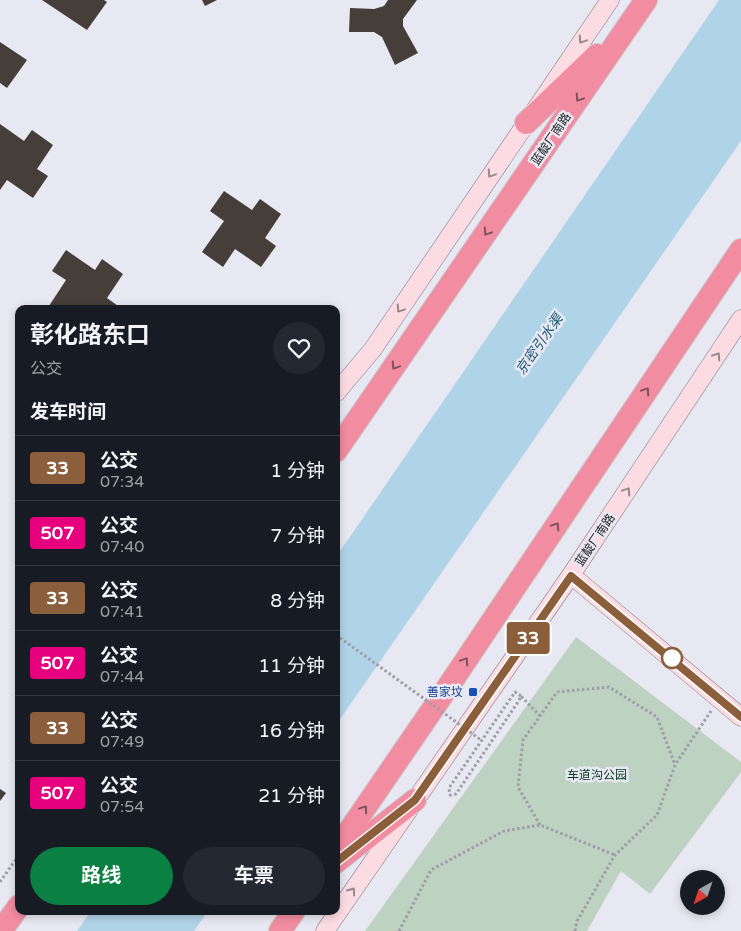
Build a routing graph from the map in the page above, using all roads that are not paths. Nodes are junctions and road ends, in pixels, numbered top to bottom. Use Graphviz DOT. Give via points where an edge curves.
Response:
graph roads {
  1 [pos="610,0"];
  2 [pos="646,0"];
  3 [pos="629,25"];
  4 [pos="526,122"];
  5 [pos="741,250"];
  6 [pos="741,319"];
  7 [pos="340,388"];
  8 [pos="340,445"];
  9 [pos="571,576"];
  10 [pos="741,717"];
  11 [pos="415,800"];
  12 [pos="340,844"];
  13 [pos="340,859"];
  14 [pos="340,909"];
  15 [pos="15,912"];
  16 [pos="291,915"];
  17 [pos="336,915"];
  18 [pos="1,931"];
  19 [pos="280,931"];
  20 [pos="325,931"];
  1 -- 4 [label="street, one-way"];
  2 -- 3 [label="highway, 蓝靛厂南路"];
  3 -- 4 [label="highway"];
  3 -- 8 [label="highway, 蓝靛厂南路, one-way"];
  4 -- 7 [label="street, one-way" via="373,349"];
  12 -- 5 [label="highway, one-way"];
  9 -- 6 [label="street, 蓝靛厂南路, one-way"];
  9 -- 10 [label="street"];
  9 -- 11 [label="street, 蓝靛厂南路"];
  11 -- 13 [label="highway"];
  14 -- 11 [label="street, 蓝靛厂南路, one-way"];
  15 -- 18 [label="highway"];
  16 -- 19 [label="highway"];
  20 -- 17 [label="street, 蓝靛厂南路, one-way"];
}
